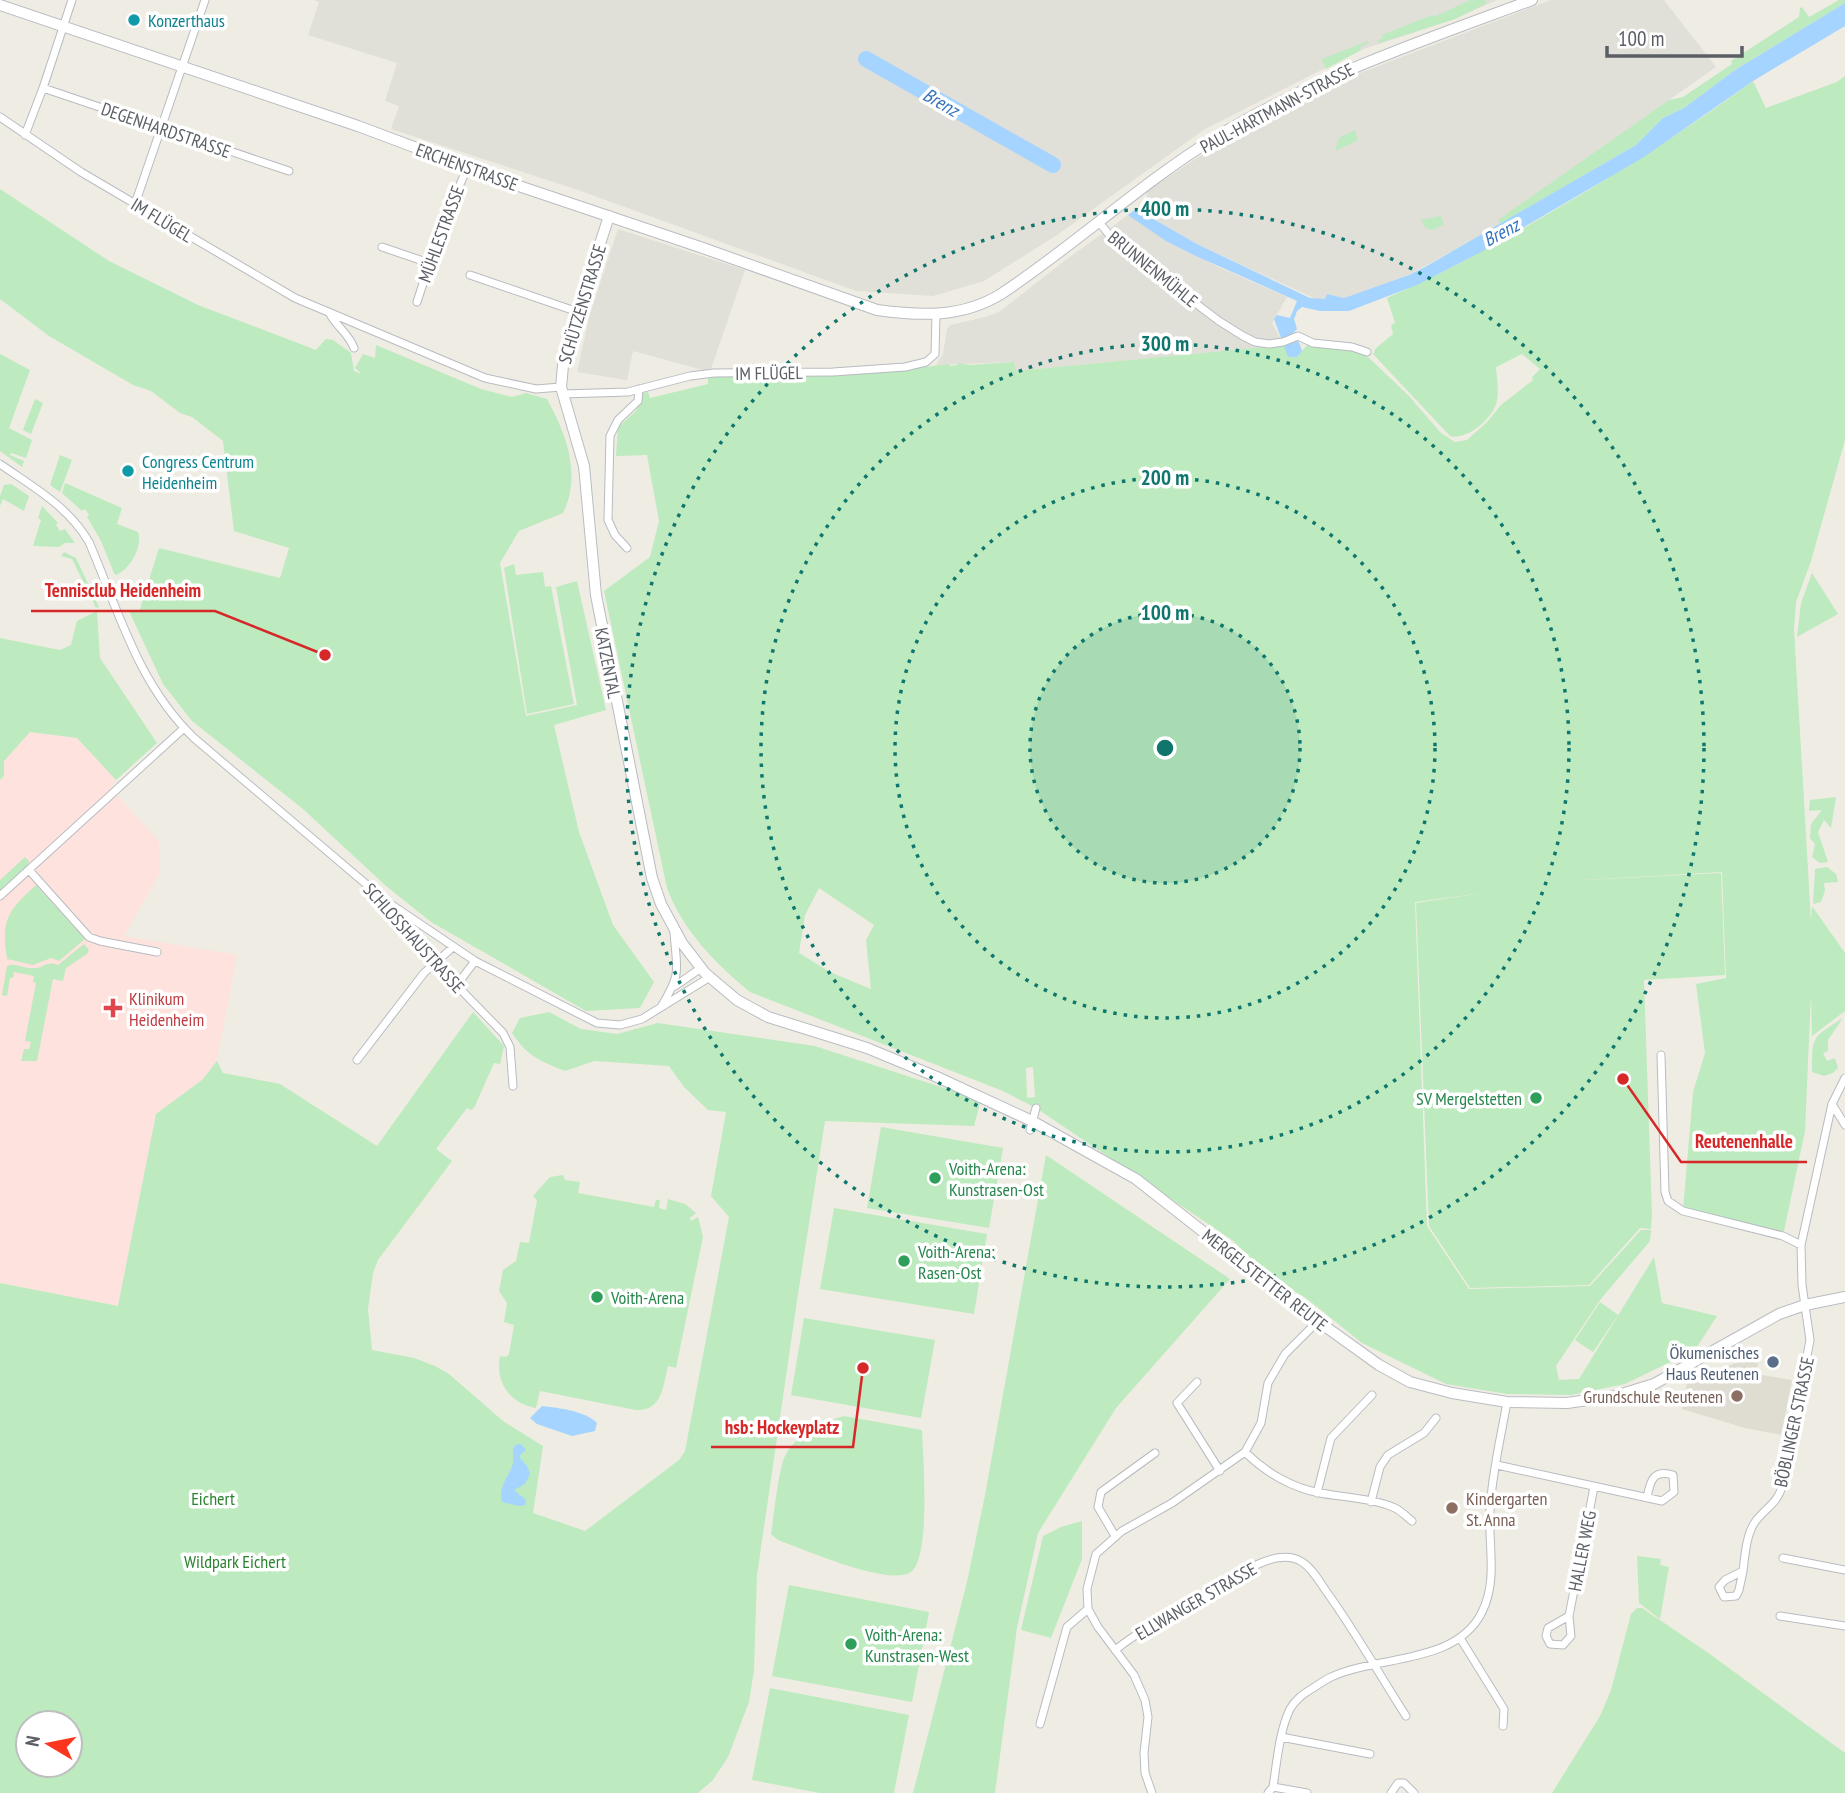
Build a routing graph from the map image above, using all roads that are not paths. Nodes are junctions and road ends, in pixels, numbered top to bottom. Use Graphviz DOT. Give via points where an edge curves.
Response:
graph roads {
  1 [pos="72,0"];
  2 [pos="205,0"];
  3 [pos="1532,0"];
  4 [pos="0,5"];
  5 [pos="63,26"];
  6 [pos="182,66"];
  7 [pos="43,88"];
  8 [pos="0,117"];
  9 [pos="160,128"];
  10 [pos="25,135"];
  11 [pos="467,168"];
  12 [pos="289,171"];
  13 [pos="135,204"];
  14 [pos="609,216"];
  15 [pos="1098,221"];
  16 [pos="382,247"];
  17 [pos="429,263"];
  18 [pos="470,275"];
  19 [pos="417,302"];
  20 [pos="578,312"];
  21 [pos="329,313"];
  22 [pos="936,314"];
  23 [pos="354,348"];
  24 [pos="1367,352"];
  25 [pos="639,389"];
  26 [pos="562,391"];
  27 [pos="0,464"];
  28 [pos="627,548"];
  29 [pos="183,729"];
  30 [pos="29,870"];
  31 [pos="0,896"];
  32 [pos="386,901"];
  33 [pos="673,929"];
  34 [pos="453,947"];
  35 [pos="157,952"];
  36 [pos="475,961"];
  37 [pos="434,963"];
  38 [pos="701,968"];
  39 [pos="710,977"];
  40 [pos="456,986"];
  41 [pos="674,986"];
  42 [pos="661,1007"];
  43 [pos="1661,1055"];
  44 [pos="358,1060"];
  45 [pos="1845,1078"];
  46 [pos="513,1086"];
  47 [pos="1832,1104"];
  48 [pos="1036,1108"];
  49 [pos="1845,1125"];
  50 [pos="1031,1126"];
  51 [pos="1801,1245"];
  52 [pos="1845,1297"];
  53 [pos="1805,1305"];
  54 [pos="1318,1321"];
  55 [pos="1197,1382"];
  56 [pos="1372,1395"];
  57 [pos="1507,1402"];
  58 [pos="1436,1418"];
  59 [pos="1245,1452"];
  60 [pos="1155,1453"];
  61 [pos="1497,1465"];
  62 [pos="1220,1471"];
  63 [pos="1594,1487"];
  64 [pos="1317,1493"];
  65 [pos="1647,1498"];
  66 [pos="1371,1502"];
  67 [pos="1412,1521"];
  68 [pos="1115,1536"];
  69 [pos="1783,1558"];
  70 [pos="1845,1570"];
  71 [pos="1743,1571"];
  72 [pos="1087,1609"];
  73 [pos="1569,1616"];
  74 [pos="1780,1616"];
  75 [pos="1845,1626"];
  76 [pos="1460,1638"];
  77 [pos="1115,1650"];
  78 [pos="1373,1665"];
  79 [pos="1406,1716"];
  80 [pos="1040,1724"];
  81 [pos="1503,1726"];
  82 [pos="1281,1737"];
  83 [pos="1370,1755"];
  84 [pos="1270,1790"];
  85 [pos="1152,1793"];
  86 [pos="1307,1793"];
  87 [pos="1391,1793"];
  88 [pos="1414,1793"];
  1 -- 5 [label="street"];
  2 -- 6 [label="street"];
  3 -- 15 [label="street, PAUL-HARTMANN-STRASSE" via="1303,90 1214,139"];
  4 -- 5 [label="street, ERCHENSTRASSE"];
  5 -- 6 [label="street, ERCHENSTRASSE"];
  5 -- 7 [label="street"];
  6 -- 9 [label="street"];
  6 -- 11 [label="street, ERCHENSTRASSE"];
  7 -- 9 [label="street, DEGENHARDSTRASSE"];
  7 -- 10 [label="street"];
  8 -- 10 [label="street, IM FLÜGEL"];
  9 -- 12 [label="street, DEGENHARDSTRASSE"];
  9 -- 13 [label="street"];
  10 -- 13 [label="street, IM FLÜGEL"];
  11 -- 14 [label="street, ERCHENSTRASSE"];
  11 -- 17 [label="street, MÜHLESTRASSE"];
  13 -- 21 [label="street, IM FLÜGEL" via="295,298"];
  14 -- 20 [label="street, SCHÜTZENSTRASSE"];
  14 -- 22 [label="street, ERCHENSTRASSE" via="877,310"];
  15 -- 22 [label="street, PAUL-HARTMANN-STRASSE" via="992,300"];
  15 -- 24 [label="street, BRUNNENMÜHLE" via="1116,243 1219,321 1255,342 1269,344 1298,336 1317,344 1352,346"];
  16 -- 17 [label="street"];
  17 -- 19 [label="street, MÜHLESTRASSE"];
  18 -- 20 [label="street"];
  20 -- 26 [label="street, SCHÜTZENSTRASSE" via="564,355"];
  21 -- 23 [label="street, IM FLÜGEL"];
  21 -- 26 [label="street, IM FLÜGEL" via="485,377"];
  22 -- 25 [label="street, IM FLÜGEL" via="934,354 920,365 833,372 715,373"];
  25 -- 26 [label="street, IM FLÜGEL"];
  25 -- 28 [label="street" via="638,401 618,420 610,436 608,520"];
  26 -- 33 [label="street, KATZENTAL" via="584,466 596,595 647,859"];
  27 -- 29 [label="street, SCHLOSSHAUSTRASSE" via="55,501 81,529 143,671"];
  29 -- 30 [label="street"];
  29 -- 32 [label="street, SCHLOSSHAUSTRASSE"];
  30 -- 31 [label="street"];
  30 -- 35 [label="street" via="89,937"];
  32 -- 34 [label="street"];
  32 -- 37 [label="street, SCHLOSSHAUSTRASSE" via="393,920"];
  33 -- 38 [label="street, KATZENTAL"];
  33 -- 41 [label="street, KATZENTAL" via="678,966"];
  34 -- 36 [label="street"];
  34 -- 37 [label="street"];
  36 -- 40 [label="street"];
  36 -- 42 [label="street" via="597,1023 626,1024"];
  37 -- 40 [label="street, SCHLOSSHAUSTRASSE"];
  37 -- 44 [label="street"];
  38 -- 39 [label="street, KATZENTAL"];
  38 -- 41 [label="street, KATZENTAL"];
  39 -- 42 [label="street"];
  39 -- 50 [label="street, MERGELSTETTER REUTE" via="737,1000 768,1017 867,1048 937,1077"];
  40 -- 46 [label="street, SCHLOSSHAUSTRASSE" via="506,1037"];
  41 -- 42 [label="street, KATZENTAL"];
  43 -- 51 [label="street" via="1668,1201 1683,1211 1783,1236"];
  45 -- 47 [label="street, BÖBLINGER STRASSE"];
  47 -- 49 [label="street"];
  47 -- 51 [label="street, BÖBLINGER STRASSE"];
  48 -- 50 [label="street"];
  50 -- 54 [label="street, MERGELSTETTER REUTE" via="1136,1179"];
  51 -- 53 [label="street, BÖBLINGER STRASSE"];
  52 -- 53 [label="street, MERGELSTETTER REUTE"];
  53 -- 57 [label="street, MERGELSTETTER REUTE" via="1740,1334 1654,1384 1567,1404"];
  53 -- 71 [label="street, BÖBLINGER STRASSE" via="1809,1352 1782,1487 1752,1528"];
  54 -- 57 [label="street, MERGELSTETTER REUTE" via="1410,1382"];
  54 -- 59 [label="street" via="1285,1354 1268,1383 1261,1423"];
  55 -- 62 [label="street" via="1177,1403"];
  56 -- 64 [label="street" via="1331,1438"];
  57 -- 61 [label="street"];
  58 -- 66 [label="street" via="1424,1433 1388,1455"];
  59 -- 62 [label="street"];
  59 -- 64 [label="street" via="1263,1470"];
  60 -- 68 [label="street" via="1101,1492 1097,1507"];
  61 -- 63 [label="street, HALLER WEG"];
  61 -- 76 [label="street" via="1490,1511 1493,1572 1489,1595 1473,1626"];
  62 -- 68 [label="street"];
  63 -- 65 [label="street, HALLER WEG"];
  63 -- 73 [label="street, HALLER WEG"];
  64 -- 66 [label="street"];
  65 -- 65 [label="street" via="1662,1501 1674,1492 1673,1475 1655,1475"];
  66 -- 67 [label="street" via="1394,1507"];
  68 -- 72 [label="street" via="1096,1554"];
  69 -- 70 [label="street"];
  72 -- 77 [label="street"];
  72 -- 80 [label="street" via="1067,1627"];
  74 -- 75 [label="street"];
  76 -- 78 [label="street" via="1439,1649"];
  76 -- 81 [label="street" via="1504,1709"];
  77 -- 78 [label="street, ELLWANGER STRASSE" via="1139,1633 1177,1617 1216,1588 1268,1560 1285,1557 1303,1563 1317,1578"];
  77 -- 85 [label="street" via="1145,1700 1144,1773"];
  78 -- 79 [label="street, ELLWANGER STRASSE"];
  78 -- 82 [label="street" via="1332,1676 1299,1696"];
  82 -- 83 [label="street"];
  82 -- 84 [label="street"];
  84 -- 86 [label="street"];
  87 -- 88 [label="street" via="1398,1783 1404,1783"];
}
